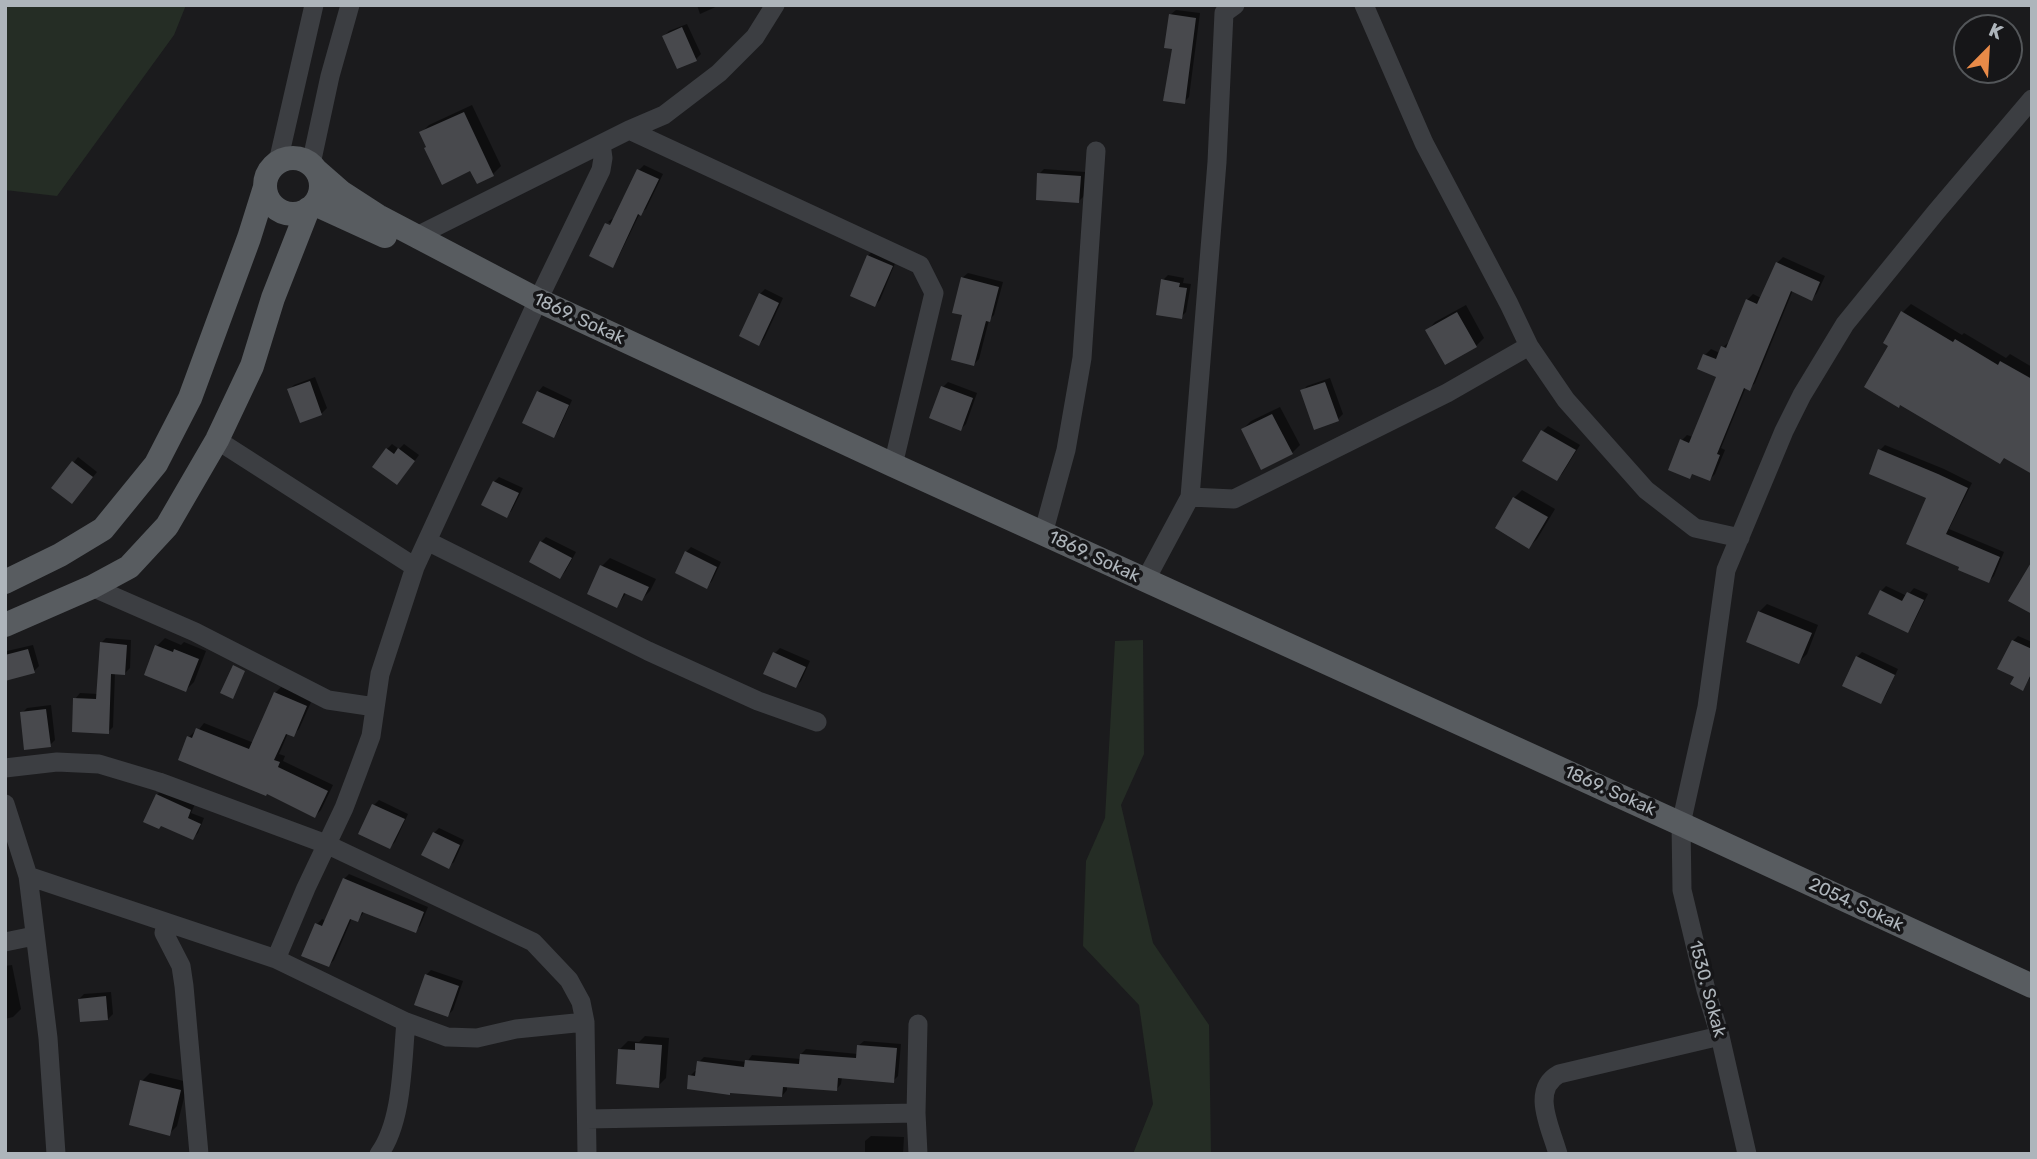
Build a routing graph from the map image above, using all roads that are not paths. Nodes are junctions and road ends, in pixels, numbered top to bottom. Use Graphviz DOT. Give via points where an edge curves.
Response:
graph roads {
  1 [pos="314,5"];
  2 [pos="350,5"];
  3 [pos="775,5"];
  4 [pos="1236,5"];
  5 [pos="1364,5"];
  6 [pos="2032,99"];
  7 [pos="629,130"];
  8 [pos="601,144"];
  9 [pos="1096,151"];
  10 [pos="278,162"];
  11 [pos="314,168"];
  12 [pos="265,187"];
  13 [pos="311,206"];
  14 [pos="358,223"];
  15 [pos="415,237"];
  16 [pos="290,255"];
  17 [pos="509,286"];
  18 [pos="538,300"];
  19 [pos="1528,346"];
  20 [pos="217,440"];
  21 [pos="893,465"];
  22 [pos="1190,497"];
  23 [pos="1043,534"];
  24 [pos="1740,538"];
  25 [pos="426,541"];
  26 [pos="415,567"];
  27 [pos="1145,581"];
  28 [pos="5,582"];
  29 [pos="92,587"];
  30 [pos="5,625"];
  31 [pos="374,707"];
  32 [pos="817,722"];
  33 [pos="5,768"];
  34 [pos="5,804"];
  35 [pos="1681,824"];
  36 [pos="326,844"];
  37 [pos="28,876"];
  38 [pos="166,923"];
  39 [pos="34,936"];
  40 [pos="5,942"];
  41 [pos="276,959"];
  42 [pos="2032,986"];
  43 [pos="406,1022"];
  44 [pos="586,1022"];
  45 [pos="918,1024"];
  46 [pos="1720,1036"];
  47 [pos="916,1113"];
  48 [pos="587,1119"];
  49 [pos="56,1154"];
  50 [pos="199,1154"];
  51 [pos="379,1154"];
  52 [pos="587,1154"];
  53 [pos="918,1154"];
  54 [pos="1558,1154"];
  55 [pos="1747,1154"];
  1 -- 10 [label="street"];
  2 -- 11 [label="street" via="330,76"];
  3 -- 7 [label="street" via="755,37 719,73 664,115"];
  4 -- 22 [label="street" via="1224,13"];
  5 -- 19 [label="street" via="1424,143"];
  6 -- 24 [label="street, 1530. Sokak" via="1845,324 1784,430"];
  7 -- 8 [label="street"];
  7 -- 21 [label="street" via="920,265 934,293"];
  8 -- 15 [label="street"];
  8 -- 18 [label="street" via="601,170"];
  9 -- 23 [label="street" via="1082,358 1066,450"];
  10 -- 11 [label="main road" via="295,158"];
  10 -- 12 [label="main road"];
  11 -- 13 [label="main road" via="321,188"];
  11 -- 15 [label="main road, 1869. Sokak" via="356,203"];
  12 -- 13 [label="main road" via="280,211 299,213"];
  12 -- 28 [label="main road" via="190,398 156,464 103,529"];
  13 -- 14 [label="main road, 1869. Sokak"];
  13 -- 16 [label="main road"];
  14 -- 16 [label="main road" via="317,230"];
  14 -- 17 [label="main road, 1869. Sokak"];
  15 -- 17 [label="main road, 1869. Sokak"];
  16 -- 20 [label="main road" via="252,366"];
  17 -- 18 [label="main road, 1869. Sokak"];
  18 -- 21 [label="main road, 1869. Sokak"];
  18 -- 25 [label="street"];
  19 -- 22 [label="street" via="1447,393 1234,499"];
  19 -- 24 [label="street" via="1566,400 1646,490 1695,528"];
  20 -- 26 [label="street"];
  20 -- 29 [label="main road" via="167,526 129,567"];
  21 -- 23 [label="main road, 1869. Sokak"];
  22 -- 27 [label="street"];
  23 -- 27 [label="main road, 1869. Sokak"];
  24 -- 35 [label="street, 1530. Sokak" via="1726,570 1707,707"];
  25 -- 26 [label="street"];
  25 -- 32 [label="street" via="648,651"];
  26 -- 31 [label="street" via="380,674"];
  27 -- 35 [label="main road, 1869. Sokak"];
  29 -- 30 [label="main road"];
  29 -- 31 [label="street" via="195,632 328,700"];
  31 -- 36 [label="street" via="367,748"];
  33 -- 36 [label="street" via="57,762 99,764"];
  34 -- 37 [label="street"];
  35 -- 42 [label="main road, 2054. Sokak"];
  35 -- 46 [label="street, 1530. Sokak" via="1682,890"];
  36 -- 41 [label="street"];
  36 -- 44 [label="street" via="533,942 569,979"];
  37 -- 38 [label="street"];
  37 -- 39 [label="street"];
  38 -- 41 [label="street"];
  38 -- 50 [label="street" via="164,933 181,967 184,986"];
  39 -- 40 [label="street"];
  39 -- 49 [label="street" via="48,1038"];
  41 -- 43 [label="street"];
  43 -- 44 [label="street" via="447,1037 477,1038"];
  43 -- 51 [label="street" via="398,1099"];
  44 -- 48 [label="street"];
  45 -- 47 [label="street"];
  46 -- 54 [label="street" via="1552,1077 1543,1096"];
  46 -- 55 [label="street, 1530. Sokak"];
  47 -- 48 [label="street"];
  47 -- 53 [label="street"];
  48 -- 52 [label="street"];
}
